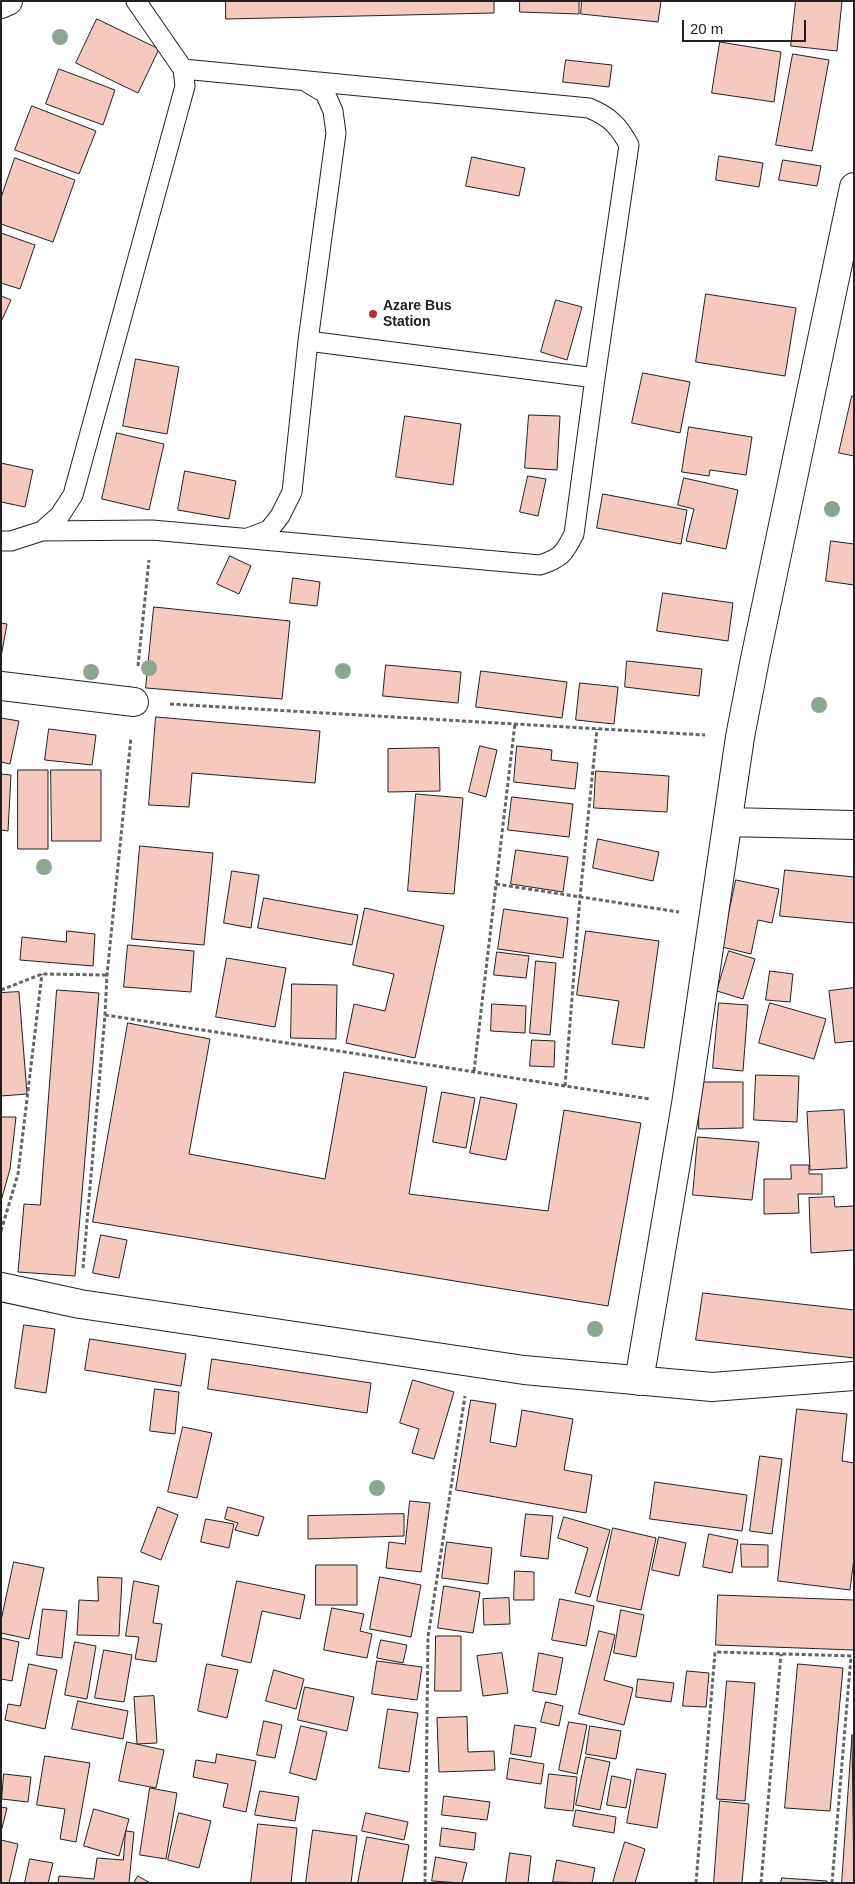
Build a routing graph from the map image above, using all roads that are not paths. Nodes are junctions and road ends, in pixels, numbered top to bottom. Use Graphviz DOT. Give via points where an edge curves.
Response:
graph roads {
  1 [pos="8,1"];
  2 [pos="136,1"];
  3 [pos="1,2"];
  4 [pos="183,69"];
  5 [pos="307,82"];
  6 [pos="854,187"];
  7 [pos="308,341"];
  8 [pos="595,378"];
  9 [pos="42,531"];
  10 [pos="248,538"];
  11 [pos="1,541"];
  12 [pos="1,686"];
  13 [pos="134,702"];
  14 [pos="728,822"];
  15 [pos="854,825"];
  16 [pos="1,1287"];
  17 [pos="854,1376"];
  18 [pos="639,1380"];
  1 -- 3 [label="street"];
  2 -- 4 [label="lane"];
  4 -- 5 [label="lane"];
  4 -- 9 [label="lane" via="186,86 73,495 60,515"];
  5 -- 7 [label="lane" via="325,94 333,111 336,133"];
  5 -- 8 [label="lane" via="589,108 605,114 620,129 629,145"];
  6 -- 14 [label="street" via="755,659"];
  7 -- 8 [label="lane"];
  7 -- 10 [label="lane" via="292,492 269,530"];
  8 -- 10 [label="lane" via="574,534 565,552 552,561 540,565"];
  9 -- 10 [label="lane" via="152,530"];
  9 -- 11 [label="lane"];
  12 -- 13 [label="street"];
  14 -- 15 [label="street"];
  14 -- 18 [label="street" via="686,1104"];
  16 -- 18 [label="street" via="80,1304 524,1370"];
  17 -- 18 [label="street" via="712,1387"];
}
